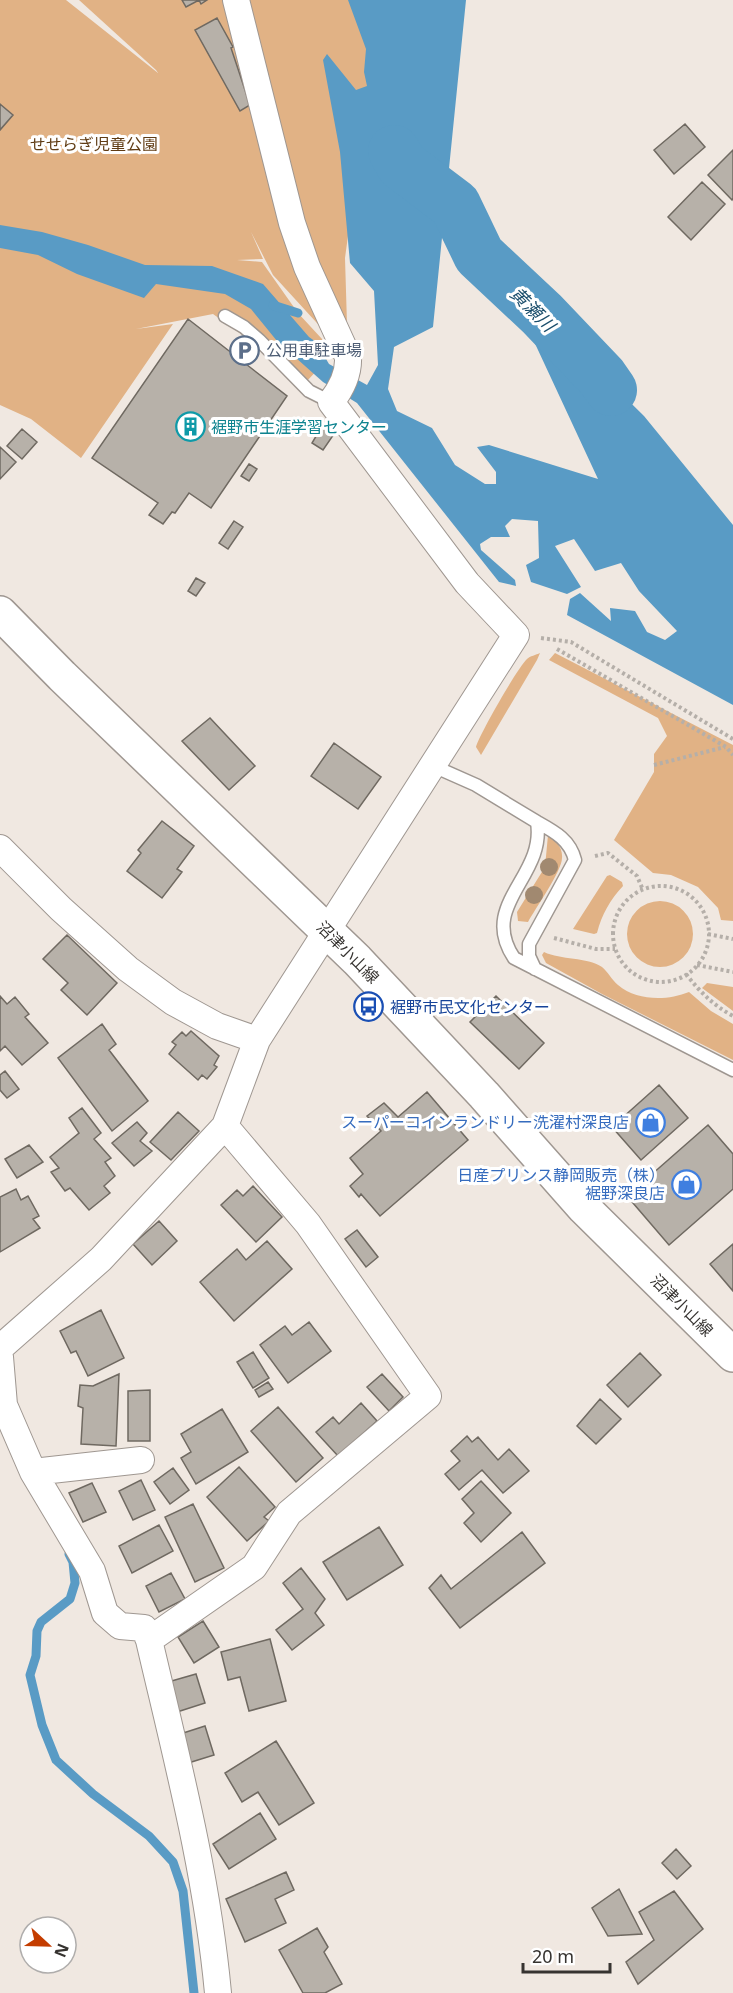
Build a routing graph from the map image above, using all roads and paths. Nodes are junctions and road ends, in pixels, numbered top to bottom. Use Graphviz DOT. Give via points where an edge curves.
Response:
graph roads {
  1 [pos="236,0"];
  2 [pos="225,316"];
  3 [pos="334,398"];
  4 [pos="0,613"];
  5 [pos="516,635"];
  6 [pos="557,645"];
  7 [pos="733,739"];
  8 [pos="726,747"];
  9 [pos="733,755"];
  10 [pos="654,765"];
  11 [pos="433,766"];
  12 [pos="537,822"];
  13 [pos="0,848"];
  14 [pos="575,860"];
  15 [pos="643,890"];
  16 [pos="328,931"];
  17 [pos="536,933"];
  18 [pos="708,934"];
  19 [pos="733,939"];
  20 [pos="615,949"];
  21 [pos="697,965"];
  22 [pos="535,969"];
  23 [pos="733,972"];
  24 [pos="686,974"];
  25 [pos="733,1016"];
  26 [pos="257,1040"];
  27 [pos="733,1070"];
  28 [pos="225,1126"];
  29 [pos="0,1348"];
  30 [pos="733,1355"];
  31 [pos="0,1357"];
  32 [pos="141,1460"];
  33 [pos="33,1472"];
  34 [pos="149,1640"];
  35 [pos="218,1993"];
  1 -- 3 [label="street" via="292,223 307,267 348,357 349,371"];
  2 -- 3 [label="lane" via="259,340 309,391"];
  3 -- 5 [label="street" via="467,583"];
  4 -- 16 [label="main road, 沼津小山線"];
  5 -- 6 [label="path"];
  5 -- 11 [label="street"];
  6 -- 7 [label="path" via="571,642"];
  6 -- 8 [label="path"];
  8 -- 9 [label="path"];
  8 -- 10 [label="path"];
  11 -- 12 [label="lane" via="476,785"];
  11 -- 16 [label="street"];
  12 -- 14 [label="lane" via="568,843"];
  12 -- 22 [label="lane" via="536,851 504,912 502,924 506,946 514,958"];
  13 -- 26 [label="street" via="128,969 173,1002 217,1026"];
  14 -- 15 [label="path" via="608,853 637,876"];
  14 -- 17 [label="lane"];
  15 -- 18 [label="path" via="665,886 681,890 704,912"];
  15 -- 20 [label="path" via="623,904 615,918"];
  16 -- 26 [label="street"];
  16 -- 30 [label="main road, 沼津小山線" via="484,1095 584,1208"];
  17 -- 20 [label="path" via="596,949"];
  17 -- 22 [label="lane" via="529,944"];
  18 -- 19 [label="path"];
  18 -- 21 [label="path" via="708,943"];
  20 -- 24 [label="path" via="633,974 648,981 663,982"];
  21 -- 23 [label="path"];
  21 -- 24 [label="path"];
  22 -- 27 [label="lane"];
  24 -- 25 [label="path" via="711,1002"];
  26 -- 28 [label="street"];
  28 -- 29 [label="street" via="101,1259"];
  28 -- 34 [label="street" via="308,1224 428,1396 289,1512 254,1567"];
  31 -- 33 [label="street" via="4,1406"];
  32 -- 33 [label="street"];
  33 -- 34 [label="street" via="92,1570 105,1613 120,1626 144,1628"];
  34 -- 35 [label="street" via="195,1841 213,1939"];
}
